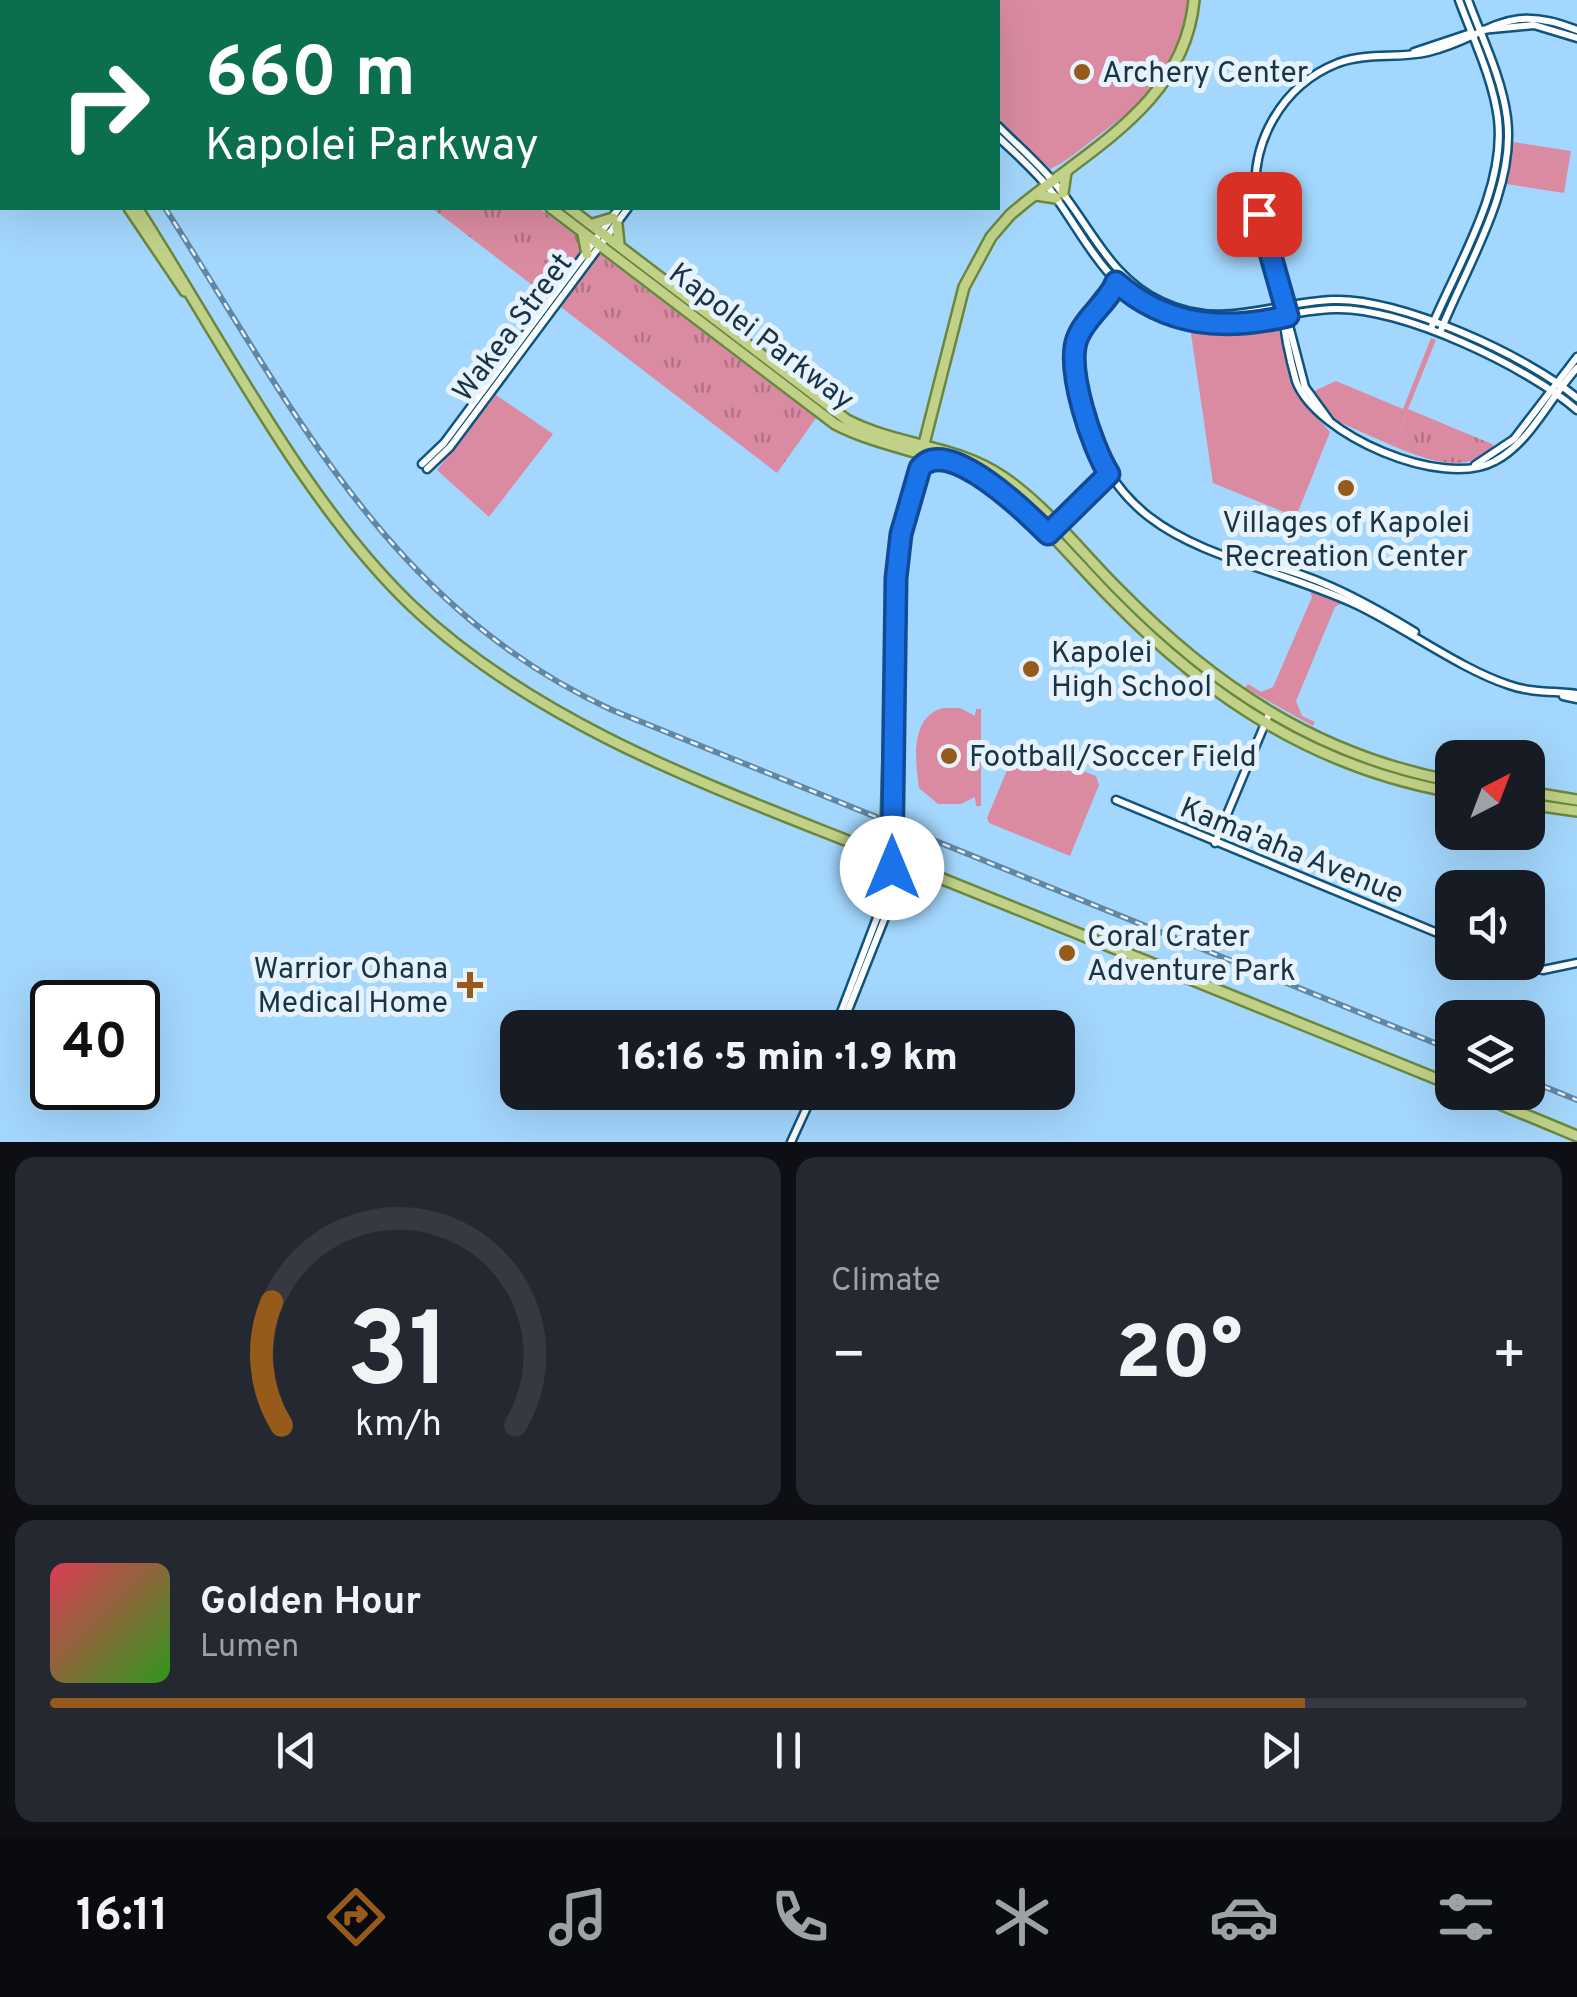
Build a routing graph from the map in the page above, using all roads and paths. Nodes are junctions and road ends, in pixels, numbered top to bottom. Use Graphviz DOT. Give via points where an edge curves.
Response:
graph roads {
  1 [pos="1194,0"];
  2 [pos="1459,0"];
  3 [pos="1468,0"];
  4 [pos="1577,30"];
  5 [pos="1475,32"];
  6 [pos="1577,38"];
  7 [pos="1000,128"];
  8 [pos="1000,139"];
  9 [pos="1068,167"];
  10 [pos="1049,182"];
  11 [pos="1033,195"];
  12 [pos="1060,196"];
  13 [pos="130,210"];
  14 [pos="138,210"];
  15 [pos="554,210"];
  16 [pos="571,210"];
  17 [pos="619,210"];
  18 [pos="626,210"];
  19 [pos="615,222"];
  20 [pos="586,228"];
  21 [pos="602,240"];
  22 [pos="617,251"];
  23 [pos="589,256"];
  24 [pos="1119,278"];
  25 [pos="1282,308"];
  26 [pos="205,317"];
  27 [pos="1284,317"];
  28 [pos="1436,329"];
  29 [pos="1577,357"];
  30 [pos="1577,368"];
  31 [pos="1556,387"];
  32 [pos="1577,398"];
  33 [pos="1577,410"];
  34 [pos="926,427"];
  35 [pos="920,451"];
  36 [pos="941,455"];
  37 [pos="424,466"];
  38 [pos="1109,474"];
  39 [pos="914,480"];
  40 [pos="1052,530"];
  41 [pos="1577,696"];
  42 [pos="1266,719"];
  43 [pos="1435,776"];
  44 [pos="1435,788"];
  45 [pos="1545,795"];
  46 [pos="1116,800"];
  47 [pos="1577,800"];
  48 [pos="1545,806"];
  49 [pos="1577,811"];
  50 [pos="885,842"];
  51 [pos="1215,843"];
  52 [pos="874,852"];
  53 [pos="889,858"];
  54 [pos="913,868"];
  55 [pos="888,909"];
  56 [pos="1435,932"];
  57 [pos="1577,964"];
  58 [pos="1545,970"];
  59 [pos="844,1010"];
  60 [pos="846,1010"];
  61 [pos="1435,1078"];
  62 [pos="805,1110"];
  63 [pos="1514,1110"];
  64 [pos="1577,1134"];
  65 [pos="791,1142"];
  1 -- 9 [label="main road" via="1181,56 1155,98"];
  2 -- 5 [label="street"];
  3 -- 5 [label="street"];
  4 -- 5 [label="street" via="1527,18"];
  5 -- 6 [label="street" via="1534,25"];
  5 -- 25 [label="street" via="1426,52 1366,56 1327,68 1293,93 1268,129 1256,196"];
  5 -- 28 [label="street" via="1504,103 1508,151 1499,190"];
  7 -- 10 [label="street"];
  8 -- 10 [label="street"];
  9 -- 10 [label="main road"];
  9 -- 12 [label="main road"];
  10 -- 11 [label="main road"];
  10 -- 12 [label="street"];
  11 -- 12 [label="main road"];
  11 -- 34 [label="main road" via="991,237 964,287"];
  12 -- 24 [label="street"];
  13 -- 26 [label="main road"];
  14 -- 26 [label="main road"];
  15 -- 20 [label="main road, Kapolei Parkway"];
  16 -- 20 [label="main road, Kapolei Parkway"];
  17 -- 19 [label="street, Wakea Street"];
  18 -- 19 [label="street, Wakea Street"];
  19 -- 20 [label="main road"];
  19 -- 21 [label="street, Wakea Street"];
  19 -- 22 [label="main road"];
  20 -- 21 [label="main road, Kapolei Parkway"];
  20 -- 23 [label="main road"];
  21 -- 22 [label="main road, Kapolei Parkway"];
  21 -- 23 [label="street, Wakea Street"];
  22 -- 23 [label="main road"];
  22 -- 35 [label="main road, Kapolei Parkway" via="839,414"];
  23 -- 37 [label="street, Wakea Street" via="450,448"];
  24 -- 25 [label="street" via="1196,314 1233,317"];
  24 -- 27 [label="street" via="1148,305 1194,322 1234,326"];
  24 -- 38 [label="street" via="1077,337 1086,421"];
  25 -- 27 [label="street"];
  25 -- 28 [label="street" via="1356,300 1393,308"];
  26 -- 52 [label="main road" via="352,540 460,648 599,733"];
  27 -- 28 [label="street" via="1362,310"];
  27 -- 31 [label="street" via="1300,392 1321,419 1440,470 1469,470 1505,456"];
  28 -- 31 [label="street" via="1516,358"];
  29 -- 31 [label="street"];
  30 -- 31 [label="street"];
  31 -- 32 [label="street"];
  31 -- 33 [label="street"];
  34 -- 35 [label="main road"];
  34 -- 36 [label="main road"];
  35 -- 36 [label="main road, Kapolei Parkway"];
  35 -- 39 [label="main road"];
  35 -- 50 [label="main road" via="893,563"];
  36 -- 39 [label="main road" via="924,462"];
  36 -- 40 [label="main road, Kapolei Parkway" via="1001,476"];
  38 -- 40 [label="street"];
  38 -- 41 [label="street" via="1162,529 1201,550 1352,603 1506,684"];
  39 -- 53 [label="main road" via="896,578"];
  40 -- 42 [label="main road, Kapolei Parkway" via="1175,646"];
  42 -- 43 [label="main road, Kapolei Parkway"];
  42 -- 44 [label="main road, Kapolei Parkway" via="1356,767"];
  42 -- 51 [label="street"];
  45 -- 47 [label="main road"];
  46 -- 51 [label="street, Kama'aha Avenue"];
  48 -- 49 [label="main road"];
  50 -- 52 [label="main road"];
  50 -- 53 [label="main road"];
  51 -- 56 [label="street, Kama'aha Avenue"];
  52 -- 53 [label="main road"];
  53 -- 54 [label="main road"];
  53 -- 55 [label="street"];
  53 -- 59 [label="street" via="878,915"];
  54 -- 55 [label="street" via="903,874"];
  54 -- 61 [label="main road"];
  55 -- 60 [label="street"];
  57 -- 58 [label="street"];
  62 -- 65 [label="street"];
  63 -- 64 [label="main road"];
}
